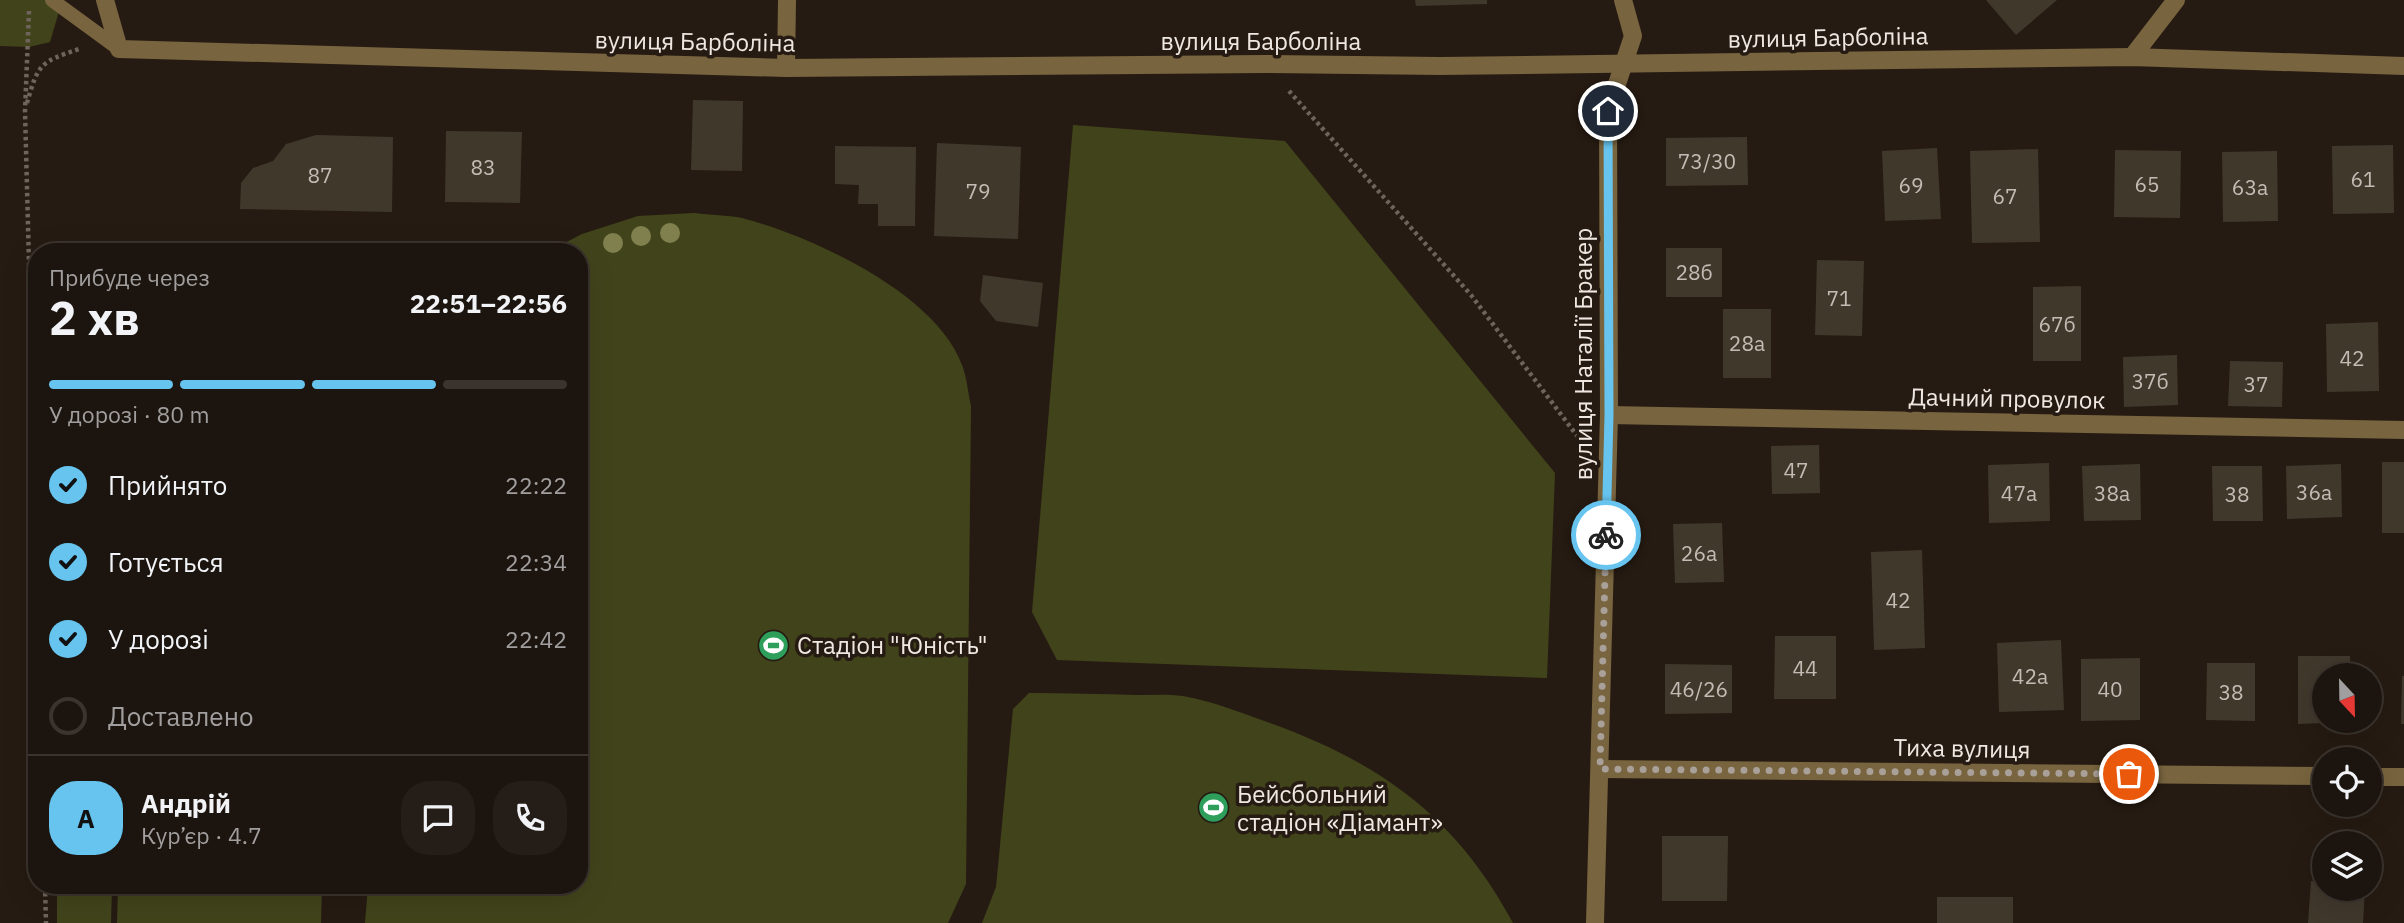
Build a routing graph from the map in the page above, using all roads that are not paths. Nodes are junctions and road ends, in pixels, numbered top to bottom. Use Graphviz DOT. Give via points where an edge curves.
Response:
graph roads {
  1 [pos="52,0"];
  2 [pos="105,0"];
  3 [pos="787,0"];
  4 [pos="1623,0"];
  5 [pos="2176,0"];
  6 [pos="119,49"];
  7 [pos="2132,57"];
  8 [pos="1623,64"];
  9 [pos="2404,66"];
  10 [pos="786,68"];
  11 [pos="1609,415"];
  12 [pos="2404,430"];
  13 [pos="1600,769"];
  14 [pos="2312,776"];
  15 [pos="2382,777"];
  16 [pos="2404,777"];
  17 [pos="1595,923"];
  1 -- 6 [label="lane"];
  2 -- 6 [label="street"];
  3 -- 10 [label="street"];
  4 -- 8 [label="street, вулиця Наталії Бракер" via="1633,36"];
  5 -- 7 [label="street"];
  6 -- 10 [label="street, вулиця Барболіна"];
  7 -- 8 [label="street, вулиця Барболіна"];
  7 -- 9 [label="street, вулиця Барболіна"];
  8 -- 10 [label="street, вулиця Барболіна"];
  8 -- 11 [label="street, вулиця Наталії Бракер" via="1608,111"];
  11 -- 12 [label="street, Дачний провулок"];
  11 -- 13 [label="street, вулиця Наталії Бракер"];
  13 -- 14 [label="street, Тиха вулиця"];
  13 -- 17 [label="street, вулиця Наталії Бракер"];
  15 -- 16 [label="street"];
}
